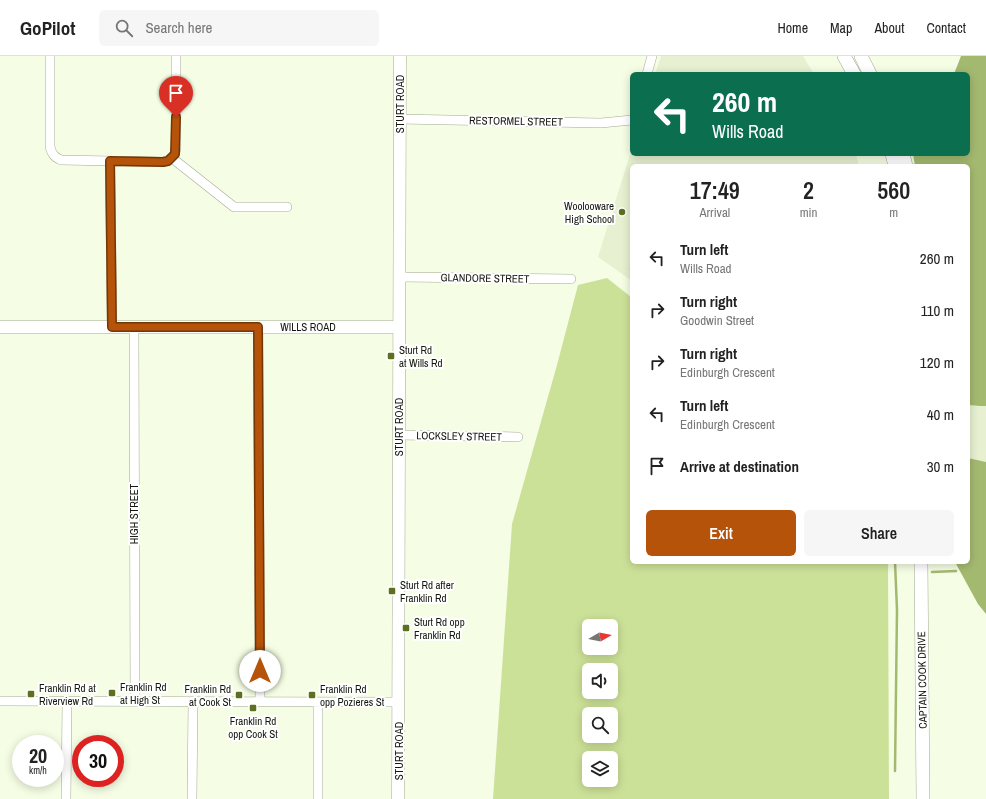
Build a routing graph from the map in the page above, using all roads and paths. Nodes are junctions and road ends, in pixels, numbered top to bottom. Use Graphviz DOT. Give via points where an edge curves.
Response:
graph roads {
  1 [pos="50,56"];
  2 [pos="176,56"];
  3 [pos="400,56"];
  4 [pos="652,56"];
  5 [pos="844,56"];
  6 [pos="861,56"];
  7 [pos="648,72"];
  8 [pos="853,72"];
  9 [pos="869,72"];
  10 [pos="400,119"];
  11 [pos="630,120"];
  12 [pos="172,158"];
  13 [pos="110,161"];
  14 [pos="287,207"];
  15 [pos="399,277"];
  16 [pos="571,279"];
  17 [pos="0,327"];
  18 [pos="112,327"];
  19 [pos="134,327"];
  20 [pos="258,327"];
  21 [pos="399,327"];
  22 [pos="399,435"];
  23 [pos="518,437"];
  24 [pos="913,564"];
  25 [pos="921,564"];
  26 [pos="0,701"];
  27 [pos="67,702"];
  28 [pos="135,702"];
  29 [pos="193,702"];
  30 [pos="260,702"];
  31 [pos="318,702"];
  32 [pos="399,702"];
  33 [pos="66,799"];
  34 [pos="192,799"];
  35 [pos="318,799"];
  36 [pos="398,799"];
  37 [pos="915,799"];
  38 [pos="923,799"];
  1 -- 13 [label="street" via="52,153 55,158 61,160"];
  2 -- 12 [label="street" via="176,148"];
  3 -- 10 [label="street, STURT ROAD"];
  4 -- 7 [label="street"];
  5 -- 8 [label="main road"];
  6 -- 9 [label="main road"];
  10 -- 11 [label="street, RESTORMEL STREET" via="601,123"];
  10 -- 15 [label="street, STURT ROAD"];
  12 -- 13 [label="street" via="163,162"];
  12 -- 14 [label="street" via="234,207"];
  13 -- 18 [label="street"];
  15 -- 16 [label="street, GLANDORE STREET"];
  15 -- 21 [label="street, STURT ROAD"];
  17 -- 18 [label="street, WILLS ROAD"];
  18 -- 19 [label="street, WILLS ROAD"];
  19 -- 20 [label="street, WILLS ROAD"];
  19 -- 28 [label="street, HIGH STREET"];
  20 -- 21 [label="street, WILLS ROAD"];
  20 -- 30 [label="street"];
  21 -- 22 [label="street, STURT ROAD"];
  22 -- 23 [label="street, LOCKSLEY STREET"];
  22 -- 32 [label="street, STURT ROAD"];
  24 -- 37 [label="main road, CAPTAIN COOK DRIVE"];
  25 -- 38 [label="main road, CAPTAIN COOK DRIVE"];
  26 -- 27 [label="street"];
  27 -- 28 [label="street"];
  27 -- 33 [label="street"];
  28 -- 29 [label="street"];
  29 -- 30 [label="street"];
  29 -- 34 [label="street"];
  30 -- 31 [label="street"];
  31 -- 32 [label="street"];
  31 -- 35 [label="street"];
  32 -- 36 [label="street, STURT ROAD"];
}
